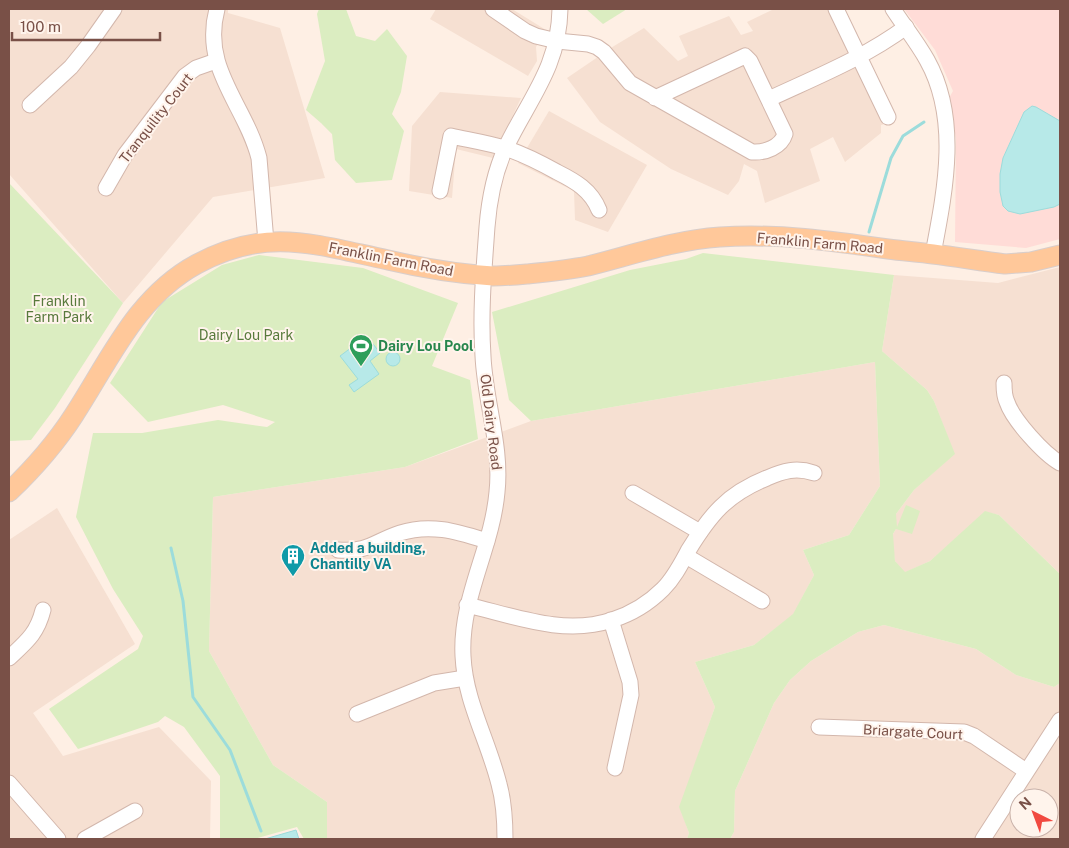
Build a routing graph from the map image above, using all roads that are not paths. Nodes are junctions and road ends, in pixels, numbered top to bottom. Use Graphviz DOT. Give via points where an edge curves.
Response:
graph roads {
  1 [pos="114,9"];
  2 [pos="217,9"];
  3 [pos="493,9"];
  4 [pos="560,9"];
  5 [pos="836,9"];
  6 [pos="893,9"];
  7 [pos="906,27"];
  8 [pos="556,41"];
  9 [pos="860,57"];
  10 [pos="216,61"];
  11 [pos="655,98"];
  12 [pos="769,99"];
  13 [pos="30,105"];
  14 [pos="888,117"];
  15 [pos="506,148"];
  16 [pos="106,188"];
  17 [pos="440,191"];
  18 [pos="598,210"];
  19 [pos="266,242"];
  20 [pos="933,254"];
  21 [pos="1060,255"];
  22 [pos="484,275"];
  23 [pos="1004,383"];
  24 [pos="1060,463"];
  25 [pos="814,473"];
  26 [pos="9,492"];
  27 [pos="633,493"];
  28 [pos="700,532"];
  29 [pos="487,541"];
  30 [pos="338,550"];
  31 [pos="686,556"];
  32 [pos="762,601"];
  33 [pos="467,605"];
  34 [pos="43,610"];
  35 [pos="611,620"];
  36 [pos="9,658"];
  37 [pos="465,678"];
  38 [pos="357,714"];
  39 [pos="1060,720"];
  40 [pos="820,728"];
  41 [pos="615,768"];
  42 [pos="1026,770"];
  43 [pos="9,783"];
  44 [pos="135,812"];
  45 [pos="58,839"];
  46 [pos="85,839"];
  47 [pos="506,839"];
  48 [pos="983,839"];
  1 -- 13 [label="street" via="71,67"];
  2 -- 10 [label="street" via="213,30"];
  3 -- 8 [label="street" via="525,31"];
  4 -- 8 [label="street, Old Dairy Road"];
  5 -- 9 [label="street"];
  6 -- 7 [label="street"];
  7 -- 9 [label="street"];
  7 -- 20 [label="street" via="933,73 945,116 947,157"];
  8 -- 11 [label="street" via="597,47 630,83"];
  8 -- 15 [label="street, Old Dairy Road" via="545,76"];
  9 -- 12 [label="street"];
  9 -- 14 [label="street"];
  10 -- 16 [label="street, Tranquility Court" via="185,76 125,155"];
  10 -- 19 [label="street" via="256,145"];
  11 -- 12 [label="street" via="745,56"];
  11 -- 12 [label="street" via="752,152 773,148 783,140 784,134"];
  15 -- 17 [label="street" via="451,136"];
  15 -- 18 [label="street" via="576,182 588,191"];
  15 -- 22 [label="street, Old Dairy Road" via="494,184"];
  19 -- 22 [label="main road, Franklin Farm Road" via="306,243 436,270"];
  19 -- 26 [label="main road, Franklin Farm Road" via="228,250 178,276 161,289 127,329 62,431"];
  20 -- 21 [label="main road, Franklin Farm Road" via="1005,264"];
  20 -- 22 [label="main road, Franklin Farm Road" via="788,237 721,237 666,245 585,266"];
  22 -- 29 [label="street, Old Dairy Road" via="483,356 498,470 495,510"];
  23 -- 24 [label="street" via="1012,413 1043,451"];
  25 -- 28 [label="street" via="795,469 751,485 720,506"];
  27 -- 28 [label="street"];
  28 -- 31 [label="street"];
  29 -- 30 [label="street" via="455,531 424,528 399,533 362,550"];
  29 -- 33 [label="street, Old Dairy Road"];
  31 -- 32 [label="street"];
  31 -- 35 [label="street" via="664,588 652,599"];
  33 -- 35 [label="street" via="555,626 592,625"];
  33 -- 37 [label="street, Old Dairy Road" via="462,642"];
  34 -- 36 [label="street" via="30,640"];
  35 -- 41 [label="street" via="631,695"];
  37 -- 38 [label="street" via="434,683"];
  37 -- 47 [label="street, Old Dairy Road" via="499,782"];
  39 -- 42 [label="street"];
  40 -- 42 [label="street, Briargate Court" via="964,732"];
  42 -- 48 [label="street"];
  43 -- 45 [label="street"];
  44 -- 46 [label="street"];
}
